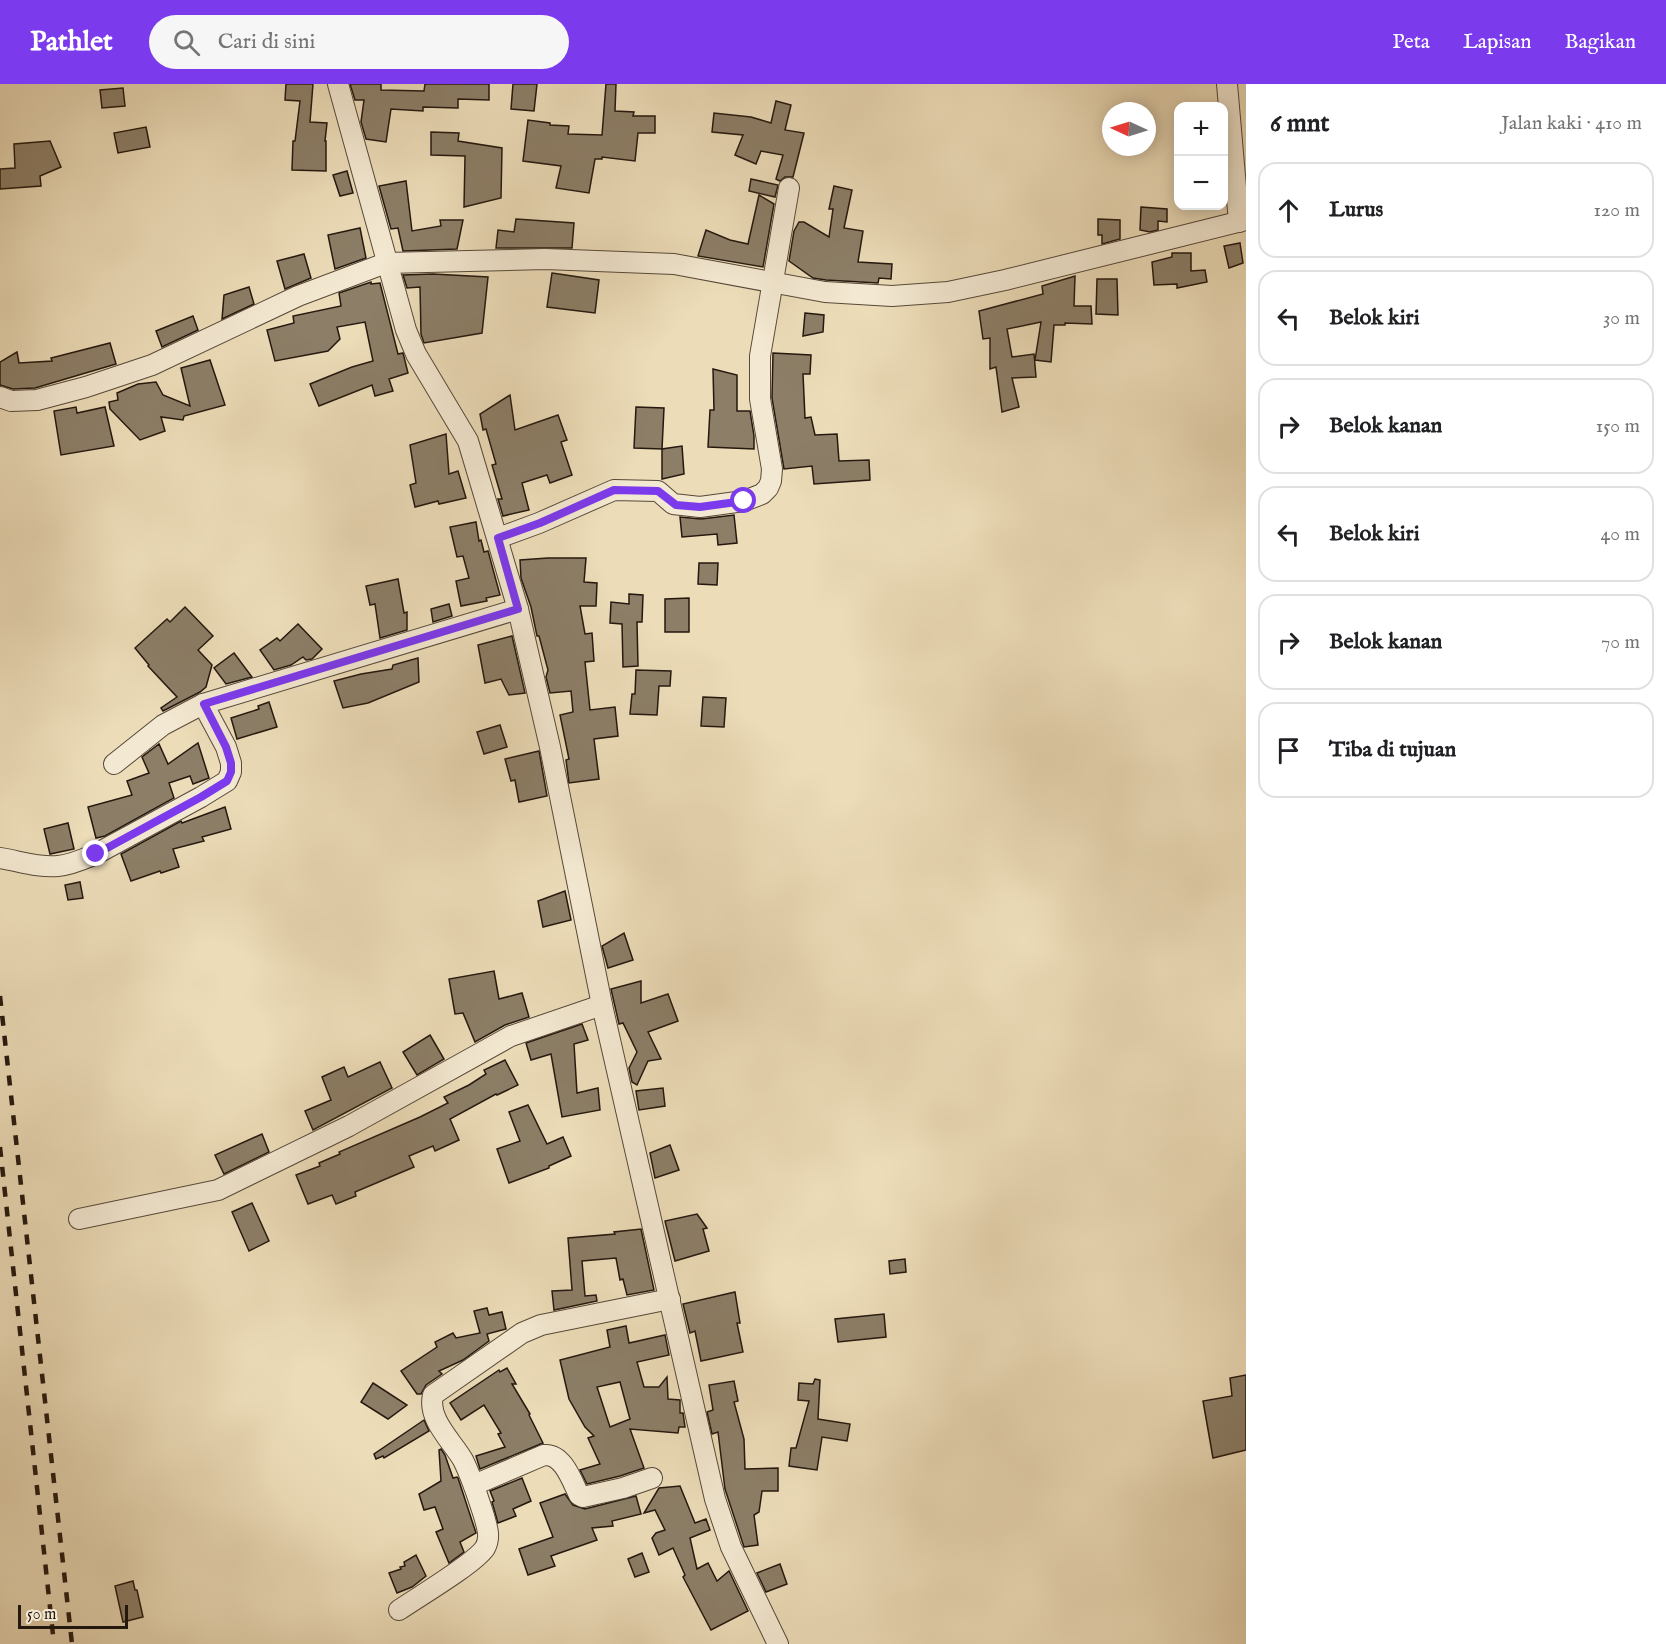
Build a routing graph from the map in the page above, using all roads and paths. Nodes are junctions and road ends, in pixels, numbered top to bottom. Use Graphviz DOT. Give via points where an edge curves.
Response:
graph roads {
  1 [pos="338,84"];
  2 [pos="1227,84"];
  3 [pos="789,188"];
  4 [pos="1243,221"];
  5 [pos="387,263"];
  6 [pos="771,283"];
  7 [pos="0,398"];
  8 [pos="498,538"];
  9 [pos="518,609"];
  10 [pos="204,704"];
  11 [pos="114,764"];
  12 [pos="0,858"];
  13 [pos="602,1005"];
  14 [pos="80,1219"];
  15 [pos="670,1299"];
  16 [pos="652,1478"];
  17 [pos="474,1485"];
  18 [pos="399,1610"];
  19 [pos="778,1644"];
  1 -- 5 [label="street"];
  2 -- 4 [label="street"];
  3 -- 6 [label="street"];
  4 -- 6 [label="street" via="948,292 892,296"];
  5 -- 6 [label="street" via="594,260 674,264"];
  5 -- 7 [label="street" via="298,296 152,365 37,400"];
  5 -- 8 [label="street" via="416,354 468,441"];
  6 -- 8 [label="street" via="760,356 760,399 771,482 762,494 744,501 700,507 673,504 658,491 614,490"];
  8 -- 9 [label="street"];
  9 -- 10 [label="street"];
  9 -- 13 [label="street"];
  10 -- 11 [label="street" via="163,725"];
  10 -- 12 [label="street" via="231,763 227,781 80,860 57,866"];
  13 -- 14 [label="street" via="511,1036 350,1126 218,1190"];
  13 -- 15 [label="street"];
  15 -- 17 [label="street" via="541,1325 522,1333 433,1395 434,1416"];
  15 -- 19 [label="street" via="715,1499 731,1547"];
  16 -- 17 [label="street" via="583,1497 557,1458 544,1455"];
  17 -- 18 [label="street" via="488,1531 484,1548 459,1570"];
}
